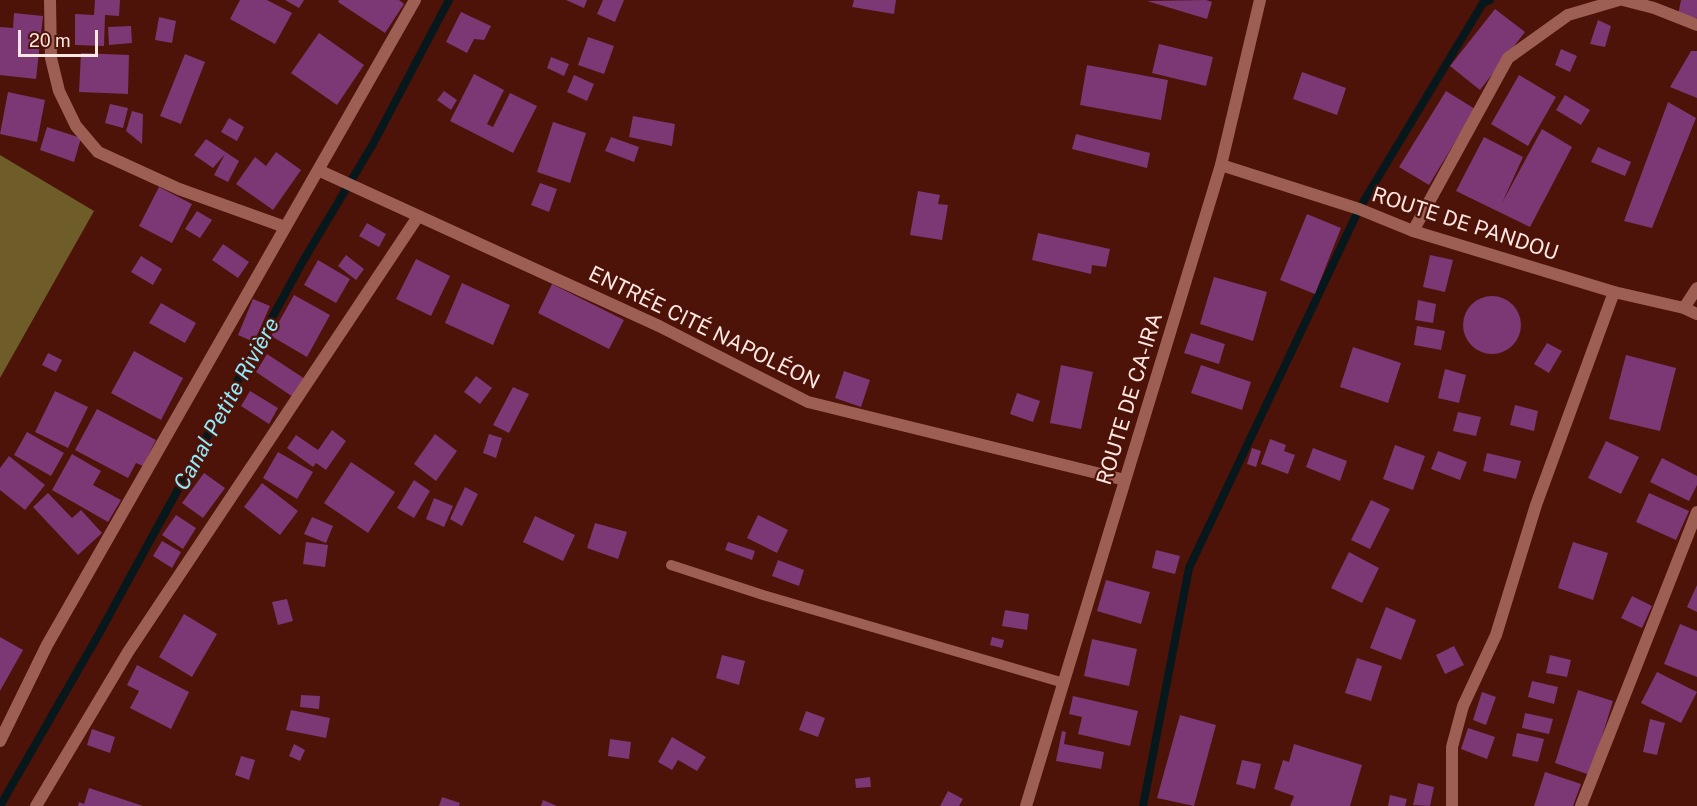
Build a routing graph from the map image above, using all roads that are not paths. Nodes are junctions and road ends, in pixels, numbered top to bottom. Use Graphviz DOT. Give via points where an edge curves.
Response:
graph roads {
  1 [pos="50,0"];
  2 [pos="415,0"];
  3 [pos="1260,0"];
  4 [pos="1621,0"];
  5 [pos="1697,25"];
  6 [pos="1221,165"];
  7 [pos="318,170"];
  8 [pos="417,218"];
  9 [pos="285,227"];
  10 [pos="1413,231"];
  11 [pos="1697,288"];
  12 [pos="1614,292"];
  13 [pos="1684,308"];
  14 [pos="1697,314"];
  15 [pos="1125,480"];
  16 [pos="1697,512"];
  17 [pos="671,565"];
  18 [pos="1064,683"];
  19 [pos="0,741"];
  20 [pos="36,806"];
  21 [pos="1026,806"];
  22 [pos="1452,806"];
  23 [pos="1581,806"];
  1 -- 9 [label="street" via="51,58 59,91 76,126 98,152 170,185"];
  2 -- 7 [label="street"];
  3 -- 6 [label="street, ROUTE DE CA-IRA"];
  4 -- 5 [label="street"];
  4 -- 10 [label="street" via="1568,15 1508,58"];
  6 -- 10 [label="street, ROUTE DE PANDOU" via="1359,209"];
  6 -- 15 [label="street, ROUTE DE CA-IRA"];
  7 -- 8 [label="street, ENTRÉE CITÉ NAPOLÉON"];
  7 -- 9 [label="street"];
  8 -- 15 [label="street, ENTRÉE CITÉ NAPOLÉON" via="659,326 808,402"];
  8 -- 20 [label="street" via="128,652"];
  9 -- 19 [label="street" via="47,645"];
  10 -- 12 [label="street, ROUTE DE PANDOU"];
  11 -- 13 [label="street"];
  12 -- 13 [label="street, ROUTE DE PANDOU"];
  12 -- 22 [label="street" via="1536,505 1496,635 1463,706 1452,747"];
  13 -- 14 [label="street, ROUTE DE PANDOU"];
  15 -- 18 [label="street, ROUTE DE CA-IRA"];
  16 -- 23 [label="street"];
  17 -- 18 [label="lane"];
  18 -- 21 [label="street, ROUTE DE CA-IRA"];
}
